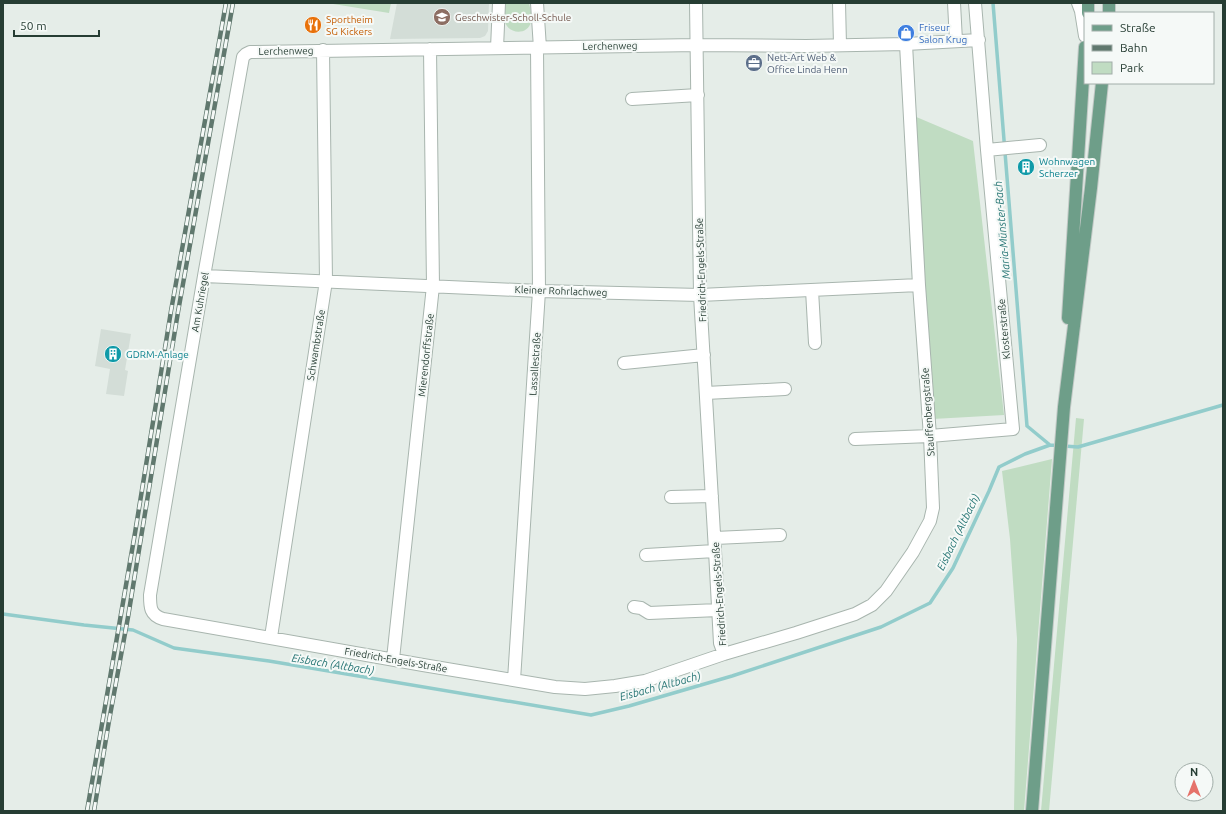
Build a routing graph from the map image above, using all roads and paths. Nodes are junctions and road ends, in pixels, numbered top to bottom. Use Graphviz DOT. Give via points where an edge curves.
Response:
graph roads {
  1 [pos="499,3"];
  2 [pos="537,3"];
  3 [pos="696,3"];
  4 [pos="839,3"];
  5 [pos="954,3"];
  6 [pos="975,3"];
  7 [pos="1078,3"];
  8 [pos="1084,30"];
  9 [pos="979,40"];
  10 [pos="956,41"];
  11 [pos="906,44"];
  12 [pos="697,45"];
  13 [pos="840,45"];
  14 [pos="497,48"];
  15 [pos="539,48"];
  16 [pos="430,49"];
  17 [pos="324,50"];
  18 [pos="243,57"];
  19 [pos="1084,63"];
  20 [pos="1102,84"];
  21 [pos="698,95"];
  22 [pos="632,99"];
  23 [pos="1040,145"];
  24 [pos="987,150"];
  25 [pos="204,276"];
  26 [pos="326,281"];
  27 [pos="919,285"];
  28 [pos="433,286"];
  29 [pos="812,290"];
  30 [pos="539,291"];
  31 [pos="700,295"];
  32 [pos="815,343"];
  33 [pos="704,354"];
  34 [pos="624,363"];
  35 [pos="785,389"];
  36 [pos="706,393"];
  37 [pos="1064,407"];
  38 [pos="930,436"];
  39 [pos="855,439"];
  40 [pos="712,496"];
  41 [pos="671,497"];
  42 [pos="780,535"];
  43 [pos="715,538"];
  44 [pos="716,551"];
  45 [pos="646,555"];
  46 [pos="150,595"];
  47 [pos="634,607"];
  48 [pos="718,610"];
  49 [pos="271,637"];
  50 [pos="724,654"];
  51 [pos="393,660"];
  52 [pos="514,680"];
  53 [pos="1032,811"];
  1 -- 14 [label="street"];
  2 -- 15 [label="street, Lassallestraße"];
  3 -- 12 [label="street, Friedrich-Engels-Straße"];
  4 -- 13 [label="street"];
  5 -- 10 [label="street"];
  6 -- 9 [label="street, Klosterstraße"];
  7 -- 8 [label="street"];
  9 -- 10 [label="street, Lerchenweg"];
  9 -- 24 [label="street, Klosterstraße"];
  10 -- 11 [label="street, Lerchenweg"];
  11 -- 13 [label="street, Lerchenweg"];
  11 -- 27 [label="street, Stauffenbergstraße"];
  12 -- 13 [label="street, Lerchenweg"];
  12 -- 15 [label="street, Lerchenweg"];
  12 -- 21 [label="street, Friedrich-Engels-Straße"];
  14 -- 15 [label="street, Lerchenweg"];
  14 -- 16 [label="street, Lerchenweg"];
  15 -- 30 [label="street, Lassallestraße"];
  16 -- 17 [label="street, Lerchenweg"];
  16 -- 28 [label="street, Mierendorffstraße"];
  17 -- 18 [label="street, Lerchenweg" via="250,52"];
  17 -- 26 [label="street, Schwambstraße"];
  18 -- 25 [label="street, Am Kuhriegel"];
  19 -- 37 [label="main road"];
  20 -- 37 [label="main road"];
  21 -- 22 [label="street"];
  21 -- 31 [label="street, Friedrich-Engels-Straße"];
  23 -- 24 [label="street"];
  24 -- 38 [label="street, Klosterstraße" via="1013,428"];
  25 -- 26 [label="street, Kleiner Rohrlachweg"];
  25 -- 46 [label="street, Am Kuhriegel"];
  26 -- 28 [label="street, Kleiner Rohrlachweg"];
  26 -- 49 [label="street, Schwambstraße"];
  27 -- 29 [label="street, Kleiner Rohrlachweg"];
  27 -- 38 [label="street, Stauffenbergstraße"];
  28 -- 30 [label="street, Kleiner Rohrlachweg"];
  28 -- 51 [label="street, Mierendorffstraße"];
  29 -- 31 [label="street, Kleiner Rohrlachweg"];
  29 -- 32 [label="street"];
  30 -- 31 [label="street, Kleiner Rohrlachweg"];
  30 -- 52 [label="street, Lassallestraße"];
  31 -- 33 [label="street, Friedrich-Engels-Straße"];
  33 -- 34 [label="street"];
  33 -- 36 [label="street, Friedrich-Engels-Straße"];
  35 -- 36 [label="street"];
  36 -- 40 [label="street, Friedrich-Engels-Straße"];
  37 -- 53 [label="main road"];
  38 -- 39 [label="street"];
  38 -- 50 [label="street, Stauffenbergstraße" via="933,508 930,521 913,552 886,591 872,605 855,614"];
  40 -- 41 [label="street"];
  40 -- 43 [label="street, Friedrich-Engels-Straße"];
  42 -- 43 [label="street"];
  43 -- 44 [label="street, Friedrich-Engels-Straße"];
  44 -- 45 [label="street"];
  44 -- 48 [label="street, Friedrich-Engels-Straße"];
  46 -- 49 [label="street, Friedrich-Engels-Straße" via="150,606 157,617"];
  47 -- 48 [label="street" via="642,608 649,613"];
  48 -- 50 [label="street, Friedrich-Engels-Straße" via="720,643"];
  49 -- 51 [label="street, Friedrich-Engels-Straße"];
  50 -- 52 [label="street, Friedrich-Engels-Straße" via="645,681 615,686 585,689"];
  51 -- 52 [label="street, Friedrich-Engels-Straße"];
}
